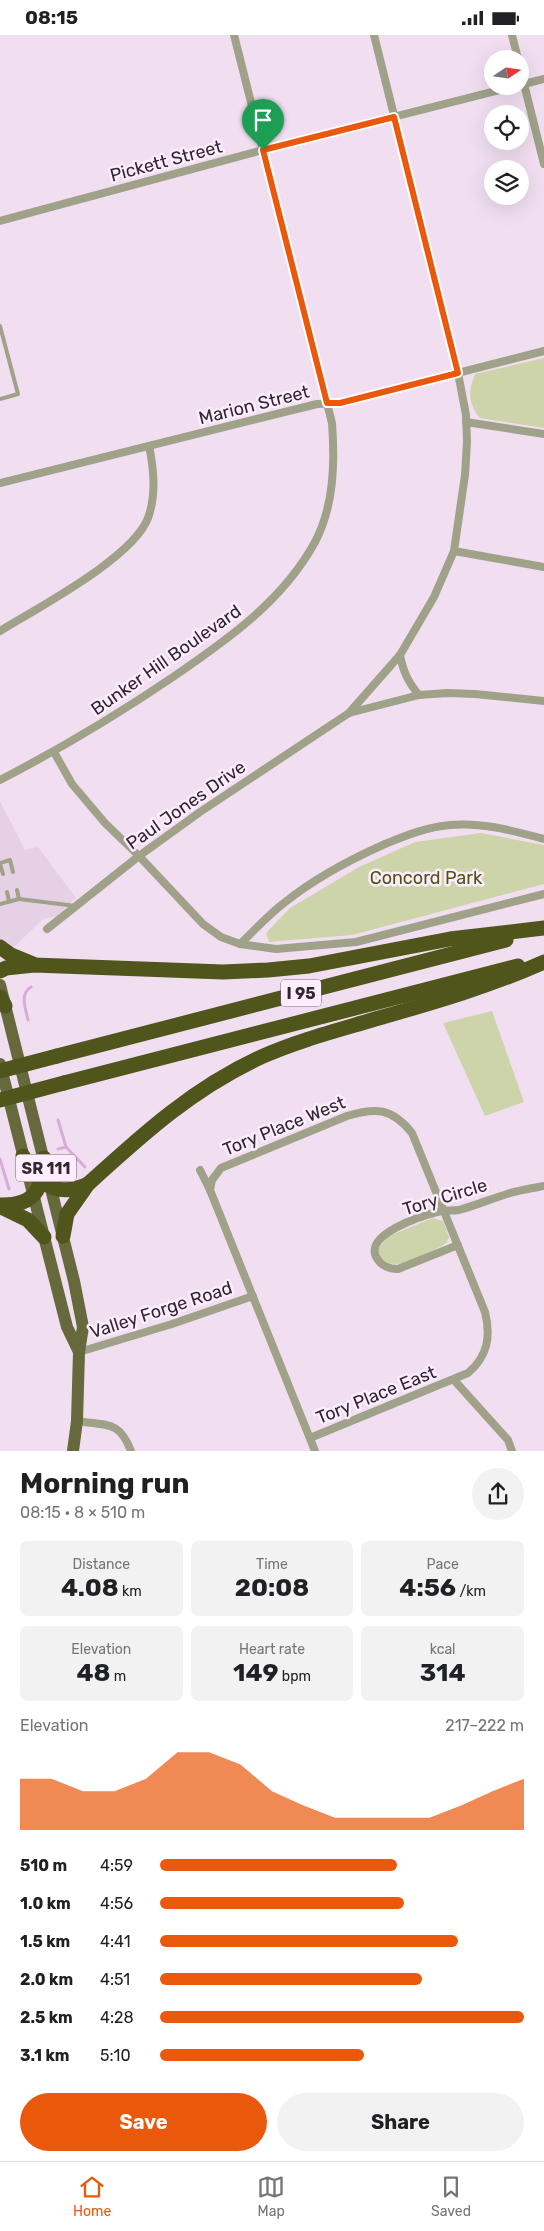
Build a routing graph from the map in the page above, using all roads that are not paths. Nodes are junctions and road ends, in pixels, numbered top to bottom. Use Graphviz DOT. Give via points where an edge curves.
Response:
graph roads {
  1 [pos="234,35"];
  2 [pos="374,35"];
  3 [pos="512,35"];
  4 [pos="516,50"];
  5 [pos="544,79"];
  6 [pos="529,82"];
  7 [pos="484,94"];
  8 [pos="525,95"];
  9 [pos="394,117"];
  10 [pos="263,150"];
  11 [pos="544,164"];
  12 [pos="0,221"];
  13 [pos="0,326"];
  14 [pos="544,351"];
  15 [pos="458,373"];
  16 [pos="0,399"];
  17 [pos="327,403"];
  18 [pos="466,422"];
  19 [pos="544,434"];
  20 [pos="149,446"];
  21 [pos="0,483"];
  22 [pos="454,551"];
  23 [pos="544,567"];
  24 [pos="0,631"];
  25 [pos="400,655"];
  26 [pos="419,695"];
  27 [pos="544,701"];
  28 [pos="349,713"];
  29 [pos="54,752"];
  30 [pos="0,780"];
  31 [pos="544,839"];
  32 [pos="139,856"];
  33 [pos="0,863"];
  34 [pos="13,872"];
  35 [pos="2,874"];
  36 [pos="17,890"];
  37 [pos="7,892"];
  38 [pos="544,894"];
  39 [pos="19,899"];
  40 [pos="9,901"];
  41 [pos="0,903"];
  42 [pos="76,906"];
  43 [pos="47,929"];
  44 [pos="544,929"];
  45 [pos="240,945"];
  46 [pos="0,947"];
  47 [pos="544,961"];
  48 [pos="34,965"];
  49 [pos="0,971"];
  50 [pos="0,985"];
  51 [pos="3,1002"];
  52 [pos="0,1064"];
  53 [pos="0,1071"];
  54 [pos="0,1100"];
  55 [pos="23,1156"];
  56 [pos="44,1158"];
  57 [pos="200,1170"];
  58 [pos="46,1184"];
  59 [pos="88,1184"];
  60 [pos="544,1186"];
  61 [pos="210,1190"];
  62 [pos="33,1196"];
  63 [pos="0,1206"];
  64 [pos="442,1211"];
  65 [pos="63,1236"];
  66 [pos="44,1237"];
  67 [pos="458,1245"];
  68 [pos="253,1296"];
  69 [pos="79,1352"];
  70 [pos="454,1380"];
  71 [pos="77,1421"];
  72 [pos="310,1438"];
  73 [pos="73,1451"];
  74 [pos="131,1451"];
  75 [pos="315,1451"];
  76 [pos="512,1451"];
  1 -- 10 [label="street, Bunker Hill Boulevard"];
  2 -- 9 [label="street, Paul Jones Drive"];
  3 -- 4 [label="street"];
  5 -- 6 [label="street"];
  7 -- 9 [label="street, Pickett Street"];
  8 -- 11 [label="street"];
  9 -- 10 [label="street, Pickett Street"];
  9 -- 15 [label="street, Paul Jones Drive"];
  10 -- 12 [label="street, Pickett Street"];
  10 -- 17 [label="street, Bunker Hill Boulevard"];
  13 -- 16 [label="lane" via="18,394"];
  14 -- 15 [label="street, Marion Street"];
  15 -- 17 [label="street, Marion Street" via="340,403"];
  15 -- 18 [label="street, Paul Jones Drive"];
  17 -- 20 [label="street, Marion Street"];
  17 -- 29 [label="street, Bunker Hill Boulevard" via="335,451 330,495 315,541 290,578 261,611 204,655 119,714"];
  18 -- 19 [label="street"];
  18 -- 22 [label="street, Paul Jones Drive" via="465,475"];
  20 -- 21 [label="street, Marion Street"];
  20 -- 24 [label="street" via="153,464 152,500 148,518 139,534 122,552 84,579"];
  22 -- 23 [label="street"];
  22 -- 25 [label="street, Paul Jones Drive" via="434,597"];
  25 -- 26 [label="street" via="403,671"];
  25 -- 28 [label="street, Paul Jones Drive"];
  26 -- 27 [label="street, Paul Jones Drive" via="475,693"];
  26 -- 28 [label="street, Paul Jones Drive"];
  28 -- 32 [label="street, Paul Jones Drive"];
  29 -- 30 [label="street, Bunker Hill Boulevard"];
  29 -- 32 [label="street" via="88,805"];
  31 -- 45 [label="street" via="499,828 452,825 431,827 407,835 325,873 284,903"];
  32 -- 42 [label="street, Paul Jones Drive"];
  32 -- 45 [label="street" via="203,924"];
  33 -- 34 [label="lane" via="10,860"];
  33 -- 35 [label="lane"];
  36 -- 39 [label="lane"];
  37 -- 40 [label="lane"];
  38 -- 45 [label="street" via="356,942 276,949"];
  39 -- 40 [label="lane"];
  39 -- 42 [label="lane"];
  40 -- 41 [label="lane"];
  42 -- 43 [label="street, Paul Jones Drive"];
  44 -- 48 [label="highway" via="450,939 268,971"];
  44 -- 53 [label="highway, I 95, bridge"];
  46 -- 48 [label="highway"];
  47 -- 54 [label="highway, I 95, bridge"];
  47 -- 59 [label="highway" via="490,985 312,1037 260,1057 176,1107"];
  48 -- 49 [label="highway"];
  50 -- 51 [label="main road, SR 111"];
  51 -- 56 [label="main road, SR 111"];
  52 -- 55 [label="main road, SR 111"];
  55 -- 58 [label="highway"];
  55 -- 62 [label="main road, SR 111"];
  56 -- 58 [label="highway"];
  57 -- 61 [label="street, Valley Forge Road"];
  58 -- 59 [label="highway" via="68,1191"];
  58 -- 62 [label="highway"];
  58 -- 65 [label="main road, SR 111"];
  59 -- 65 [label="highway" via="68,1214"];
  60 -- 64 [label="street, Tory Circle" via="458,1210"];
  61 -- 64 [label="street, Tory Place West" via="212,1180 221,1168 347,1116 365,1110 380,1110 403,1121 412,1133"];
  61 -- 68 [label="street, Valley Forge Road"];
  62 -- 63 [label="highway" via="18,1204"];
  62 -- 66 [label="main road, SR 111"];
  63 -- 66 [label="highway" via="28,1220"];
  64 -- 67 [label="street, Tory Place West"];
  64 -- 67 [label="street, Tory Circle" via="385,1233 377,1241 376,1258 390,1269 398,1269"];
  65 -- 69 [label="main road, SR 111" via="83,1327"];
  66 -- 69 [label="main road, SR 111" via="67,1327"];
  67 -- 70 [label="street, Tory Place East" via="485,1312 488,1339 476,1367"];
  68 -- 69 [label="street, Valley Forge Road"];
  68 -- 72 [label="street, Valley Forge Road"];
  69 -- 71 [label="main road, SR 111"];
  70 -- 72 [label="street, Tory Place East"];
  70 -- 76 [label="street" via="508,1441"];
  71 -- 73 [label="main road, SR 111"];
  71 -- 74 [label="street" via="114,1427 125,1436"];
  72 -- 75 [label="street, Valley Forge Road"];
}
